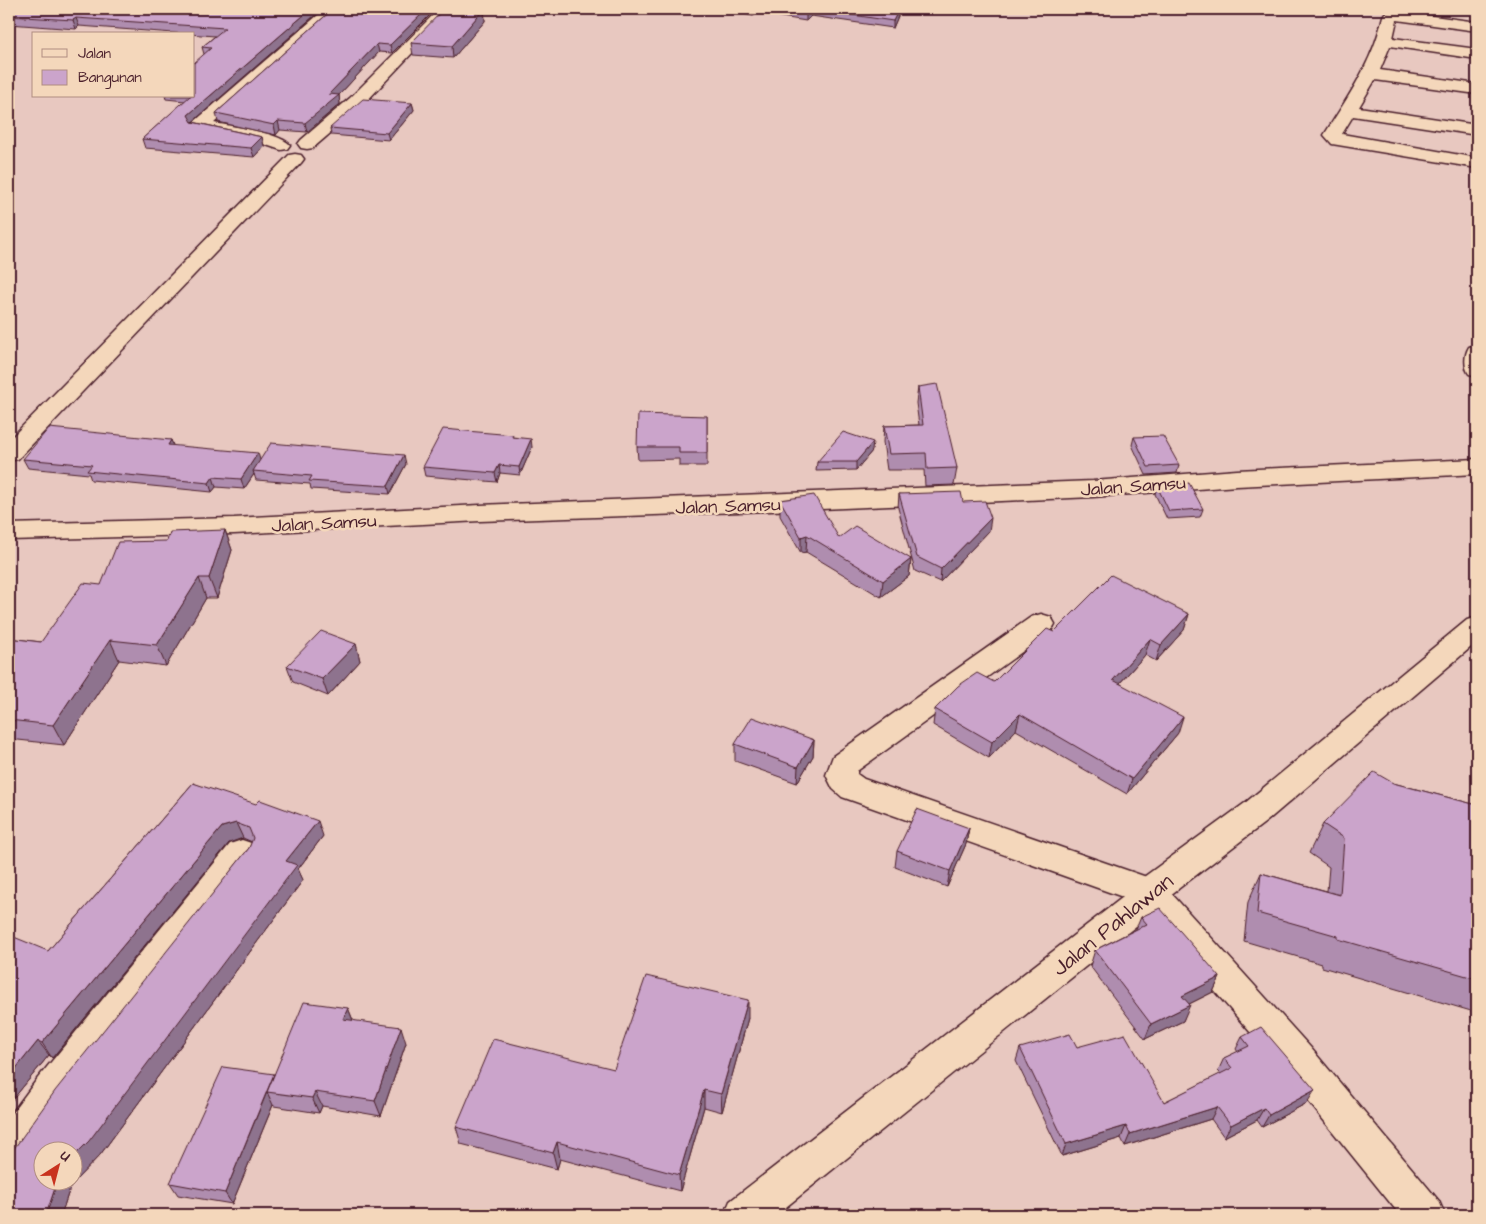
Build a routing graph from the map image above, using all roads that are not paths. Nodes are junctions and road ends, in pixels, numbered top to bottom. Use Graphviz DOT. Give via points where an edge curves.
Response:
graph roads {
  1 [pos="334,9"];
  2 [pos="429,9"];
  3 [pos="447,9"];
  4 [pos="1477,26"];
  5 [pos="1385,41"];
  6 [pos="1477,54"];
  7 [pos="366,69"];
  8 [pos="1370,74"];
  9 [pos="1477,89"];
  10 [pos="331,103"];
  11 [pos="1347,110"];
  12 [pos="1477,130"];
  13 [pos="289,149"];
  14 [pos="1477,163"];
  15 [pos="155,282"];
  16 [pos="1477,352"];
  17 [pos="1477,369"];
  18 [pos="9,429"];
  19 [pos="9,454"];
  20 [pos="1477,466"];
  21 [pos="9,532"];
  22 [pos="1041,624"];
  23 [pos="1477,627"];
  24 [pos="242,853"];
  25 [pos="1149,892"];
  26 [pos="9,1149"];
  27 [pos="744,1215"];
  28 [pos="1424,1215"];
  1 -- 13 [label="street" via="201,125 268,140"];
  2 -- 7 [label="street"];
  3 -- 13 [label="street" via="356,102"];
  4 -- 5 [label="street" via="1393,15 1390,16"];
  5 -- 6 [label="street"];
  5 -- 8 [label="street"];
  8 -- 9 [label="street"];
  8 -- 11 [label="street"];
  10 -- 13 [label="street"];
  11 -- 12 [label="street"];
  11 -- 14 [label="street" via="1333,135 1338,140"];
  13 -- 15 [label="street"];
  15 -- 18 [label="street"];
  15 -- 19 [label="street"];
  16 -- 17 [label="street"];
  20 -- 21 [label="street, Jalan Samsu" via="1093,489 234,526"];
  22 -- 25 [label="street" via="844,764 843,781 852,788"];
  23 -- 25 [label="street, Jalan Pahlawan" via="1256,812"];
  24 -- 26 [label="street"];
  25 -- 27 [label="street, Jalan Pahlawan" via="1139,904"];
  25 -- 28 [label="street" via="1297,1059"];
}
